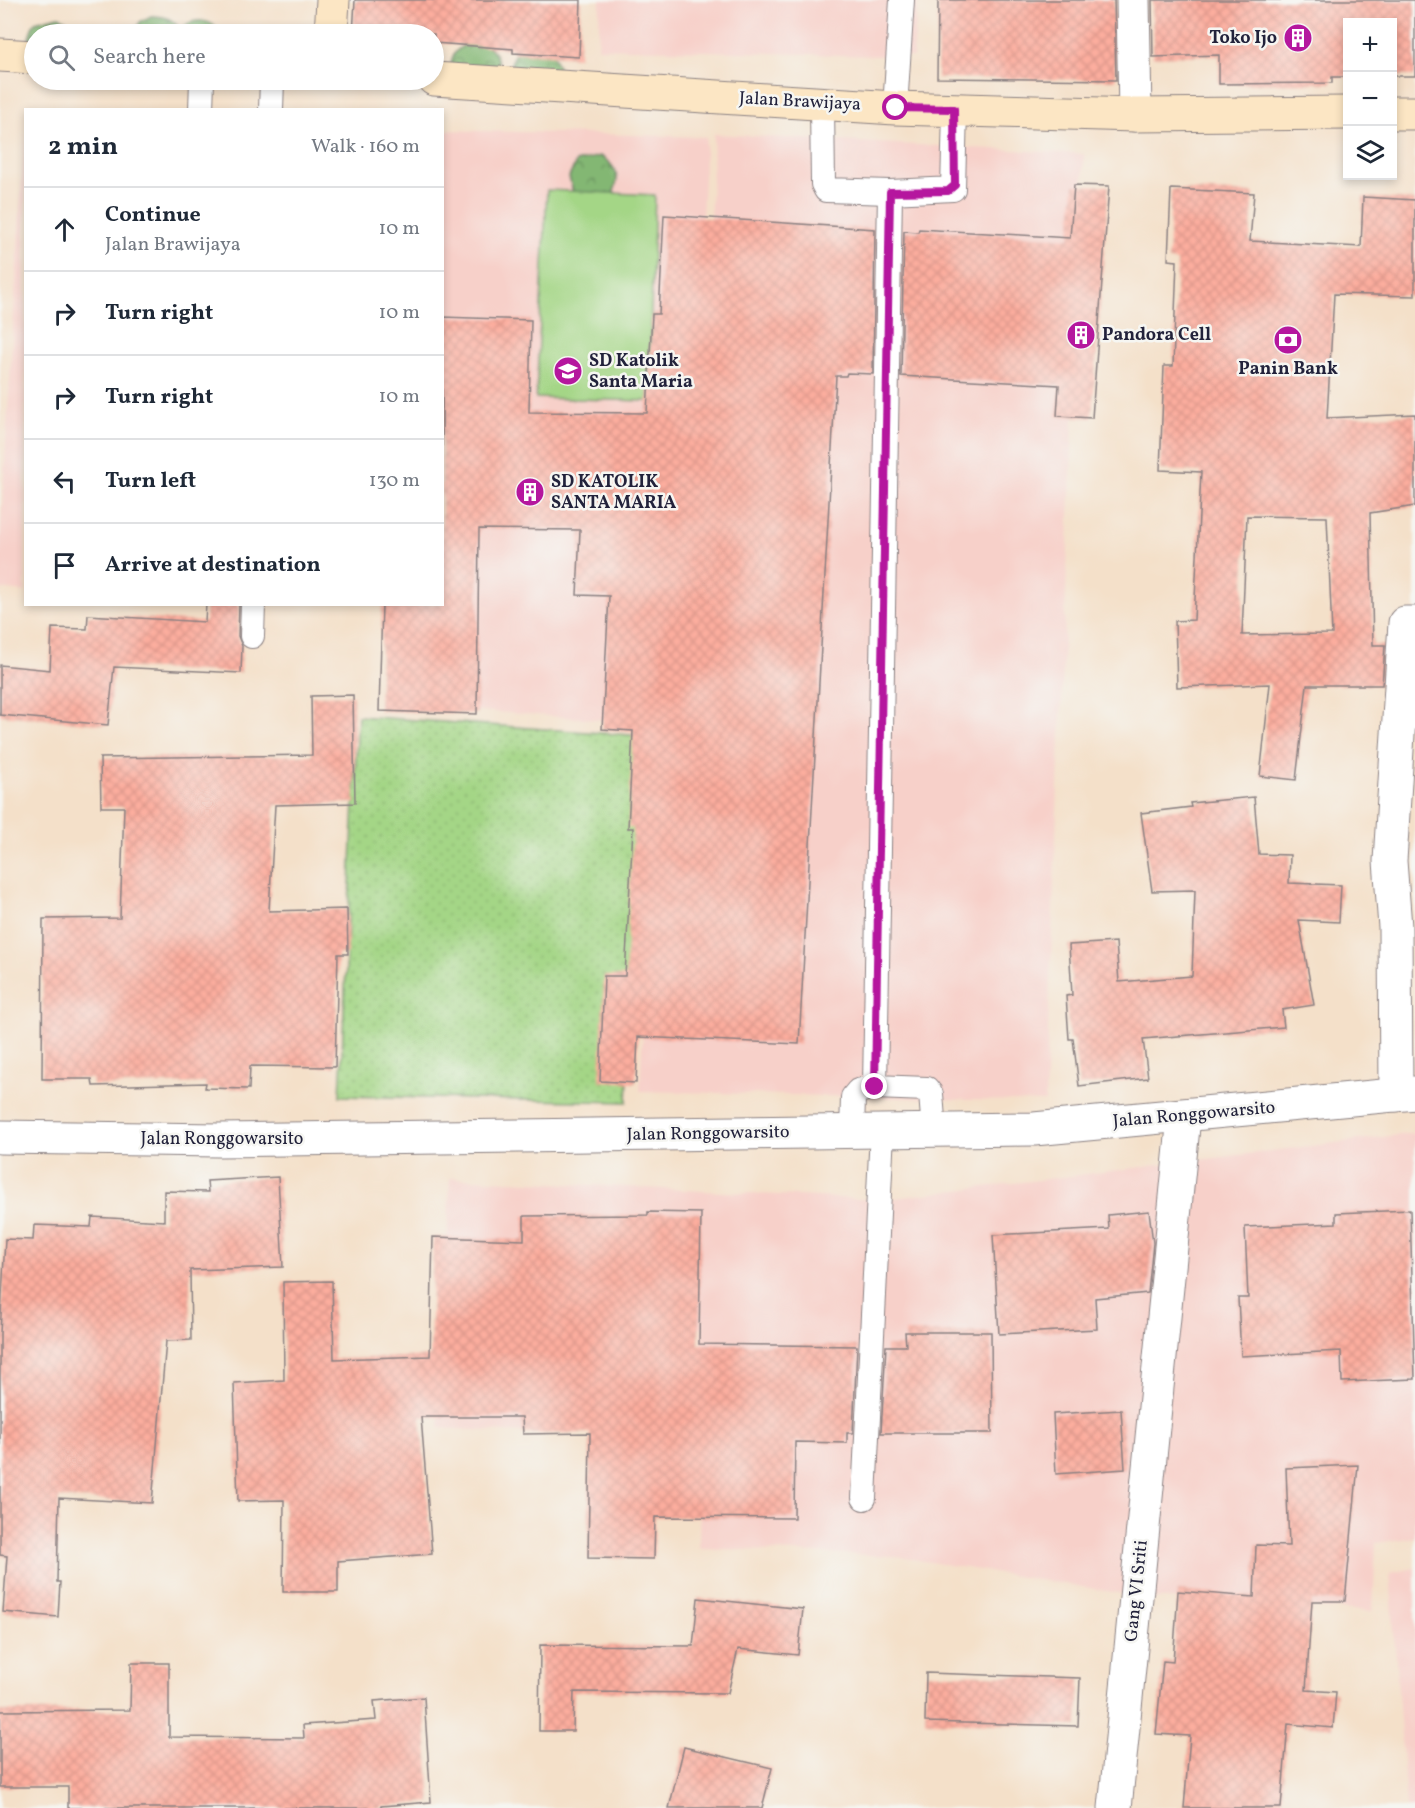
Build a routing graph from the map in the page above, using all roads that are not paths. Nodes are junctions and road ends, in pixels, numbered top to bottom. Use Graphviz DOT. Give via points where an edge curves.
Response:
graph roads {
  1 [pos="333,0"];
  2 [pos="902,0"];
  3 [pos="1133,0"];
  4 [pos="332,24"];
  5 [pos="0,55"];
  6 [pos="24,56"];
  7 [pos="444,80"];
  8 [pos="202,90"];
  9 [pos="272,90"];
  10 [pos="822,104"];
  11 [pos="201,108"];
  12 [pos="271,108"];
  13 [pos="896,108"];
  14 [pos="954,109"];
  15 [pos="1343,113"];
  16 [pos="1397,113"];
  17 [pos="1415,113"];
  18 [pos="1135,115"];
  19 [pos="890,192"];
  20 [pos="253,606"];
  21 [pos="1415,623"];
  22 [pos="252,636"];
  23 [pos="875,1087"];
  24 [pos="1406,1094"];
  25 [pos="1184,1117"];
  26 [pos="934,1131"];
  27 [pos="867,1132"];
  28 [pos="0,1137"];
  29 [pos="864,1498"];
  30 [pos="1115,1808"];
  1 -- 4 [label="main road"];
  2 -- 13 [label="lane"];
  3 -- 18 [label="street"];
  5 -- 6 [label="main road"];
  7 -- 10 [label="main road, Jalan Brawijaya"];
  8 -- 11 [label="lane"];
  9 -- 12 [label="lane"];
  10 -- 13 [label="main road, Jalan Brawijaya"];
  10 -- 19 [label="lane" via="826,190"];
  13 -- 14 [label="main road, Jalan Brawijaya"];
  14 -- 18 [label="main road, Jalan Brawijaya"];
  14 -- 19 [label="lane" via="953,189"];
  15 -- 18 [label="main road, Jalan Brawijaya"];
  16 -- 17 [label="main road"];
  19 -- 23 [label="lane"];
  20 -- 22 [label="lane"];
  21 -- 24 [label="street" via="1405,623 1390,861"];
  23 -- 26 [label="lane" via="927,1089 931,1094"];
  23 -- 27 [label="lane" via="858,1091 853,1097"];
  24 -- 25 [label="street, Jalan Ronggowarsito"];
  25 -- 26 [label="street, Jalan Ronggowarsito" via="1034,1129"];
  25 -- 30 [label="street, Gang VI Sriti"];
  26 -- 27 [label="street, Jalan Ronggowarsito"];
  27 -- 28 [label="street, Jalan Ronggowarsito" via="219,1140"];
  27 -- 29 [label="lane"];
}
